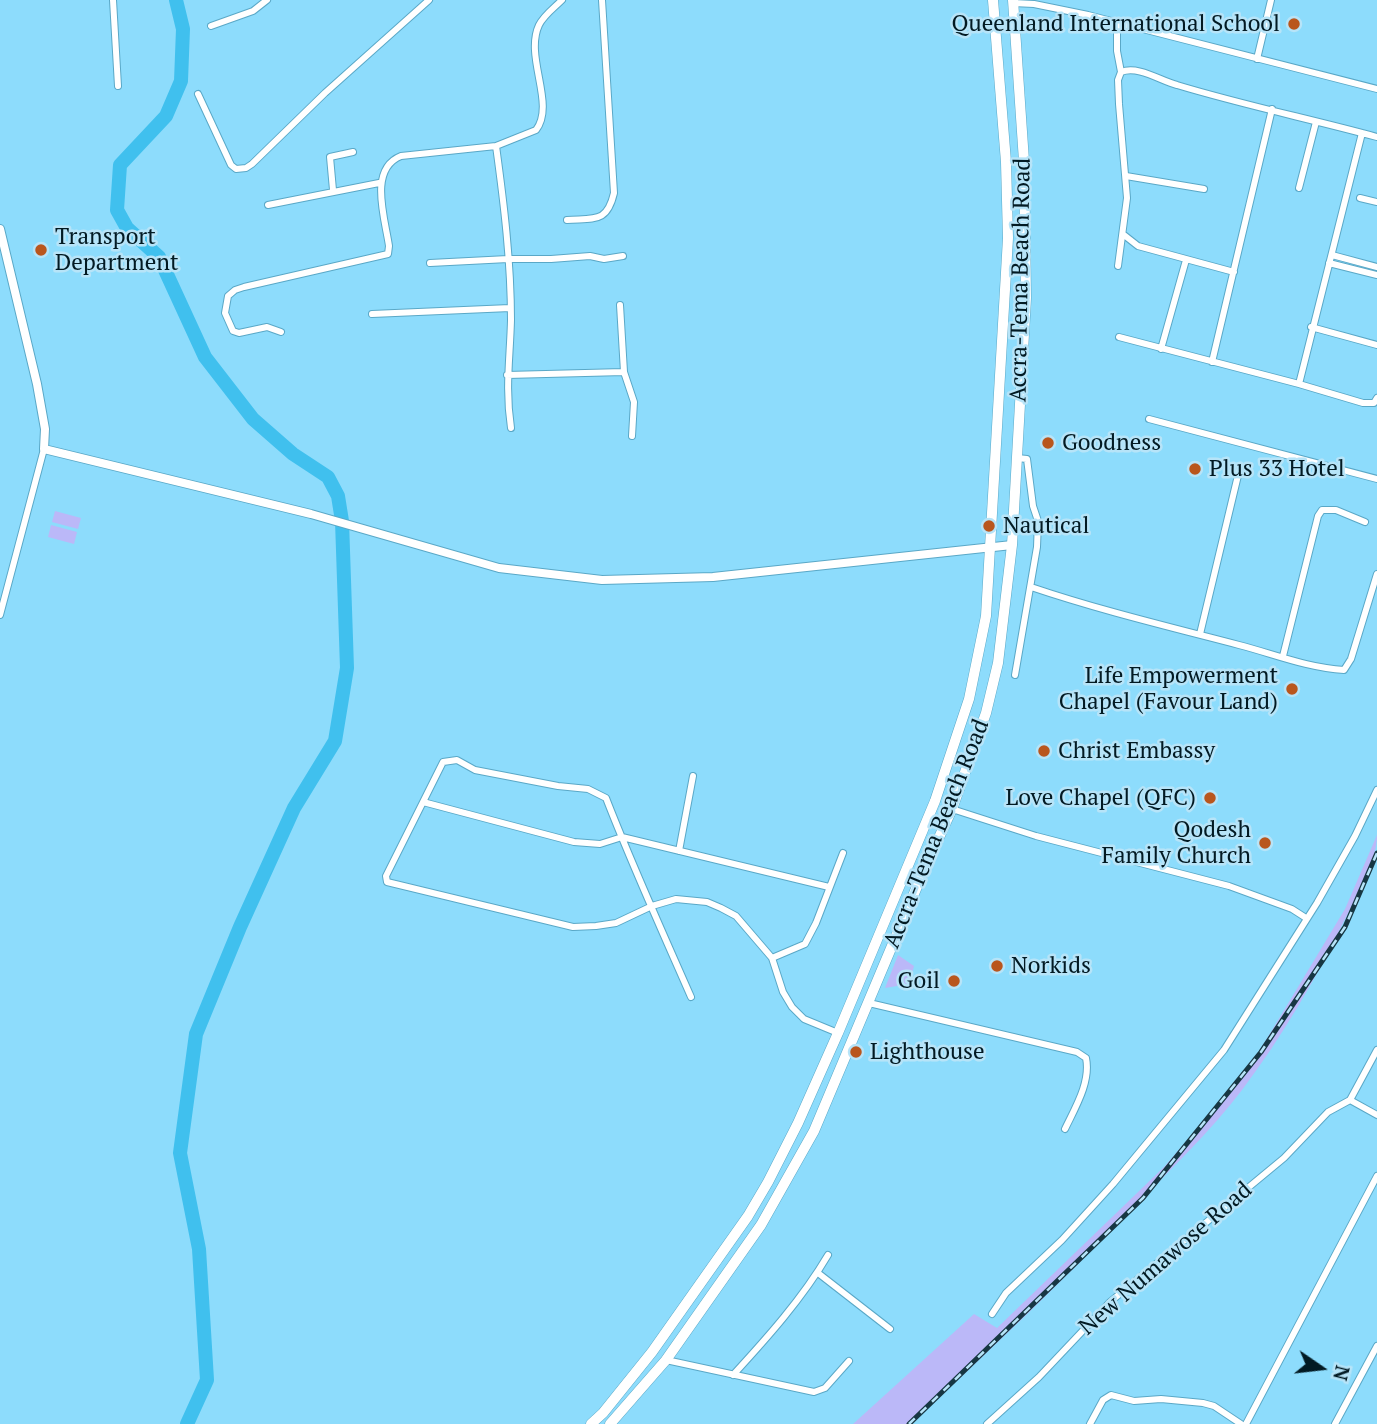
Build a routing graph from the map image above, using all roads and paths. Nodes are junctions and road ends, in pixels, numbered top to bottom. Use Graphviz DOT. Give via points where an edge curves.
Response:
graph roads {
  1 [pos="113,0"];
  2 [pos="267,0"];
  3 [pos="429,0"];
  4 [pos="562,0"];
  5 [pos="602,0"];
  6 [pos="993,0"];
  7 [pos="1271,0"];
  8 [pos="1013,1"];
  9 [pos="1117,22"];
  10 [pos="211,26"];
  11 [pos="1257,59"];
  12 [pos="1121,72"];
  13 [pos="118,86"];
  14 [pos="1377,89"];
  15 [pos="198,94"];
  16 [pos="1272,109"];
  17 [pos="1316,122"];
  18 [pos="1362,133"];
  19 [pos="1377,137"];
  20 [pos="496,146"];
  21 [pos="353,152"];
  22 [pos="1126,176"];
  23 [pos="379,183"];
  24 [pos="1299,188"];
  25 [pos="1204,189"];
  26 [pos="333,191"];
  27 [pos="1360,198"];
  28 [pos="1377,202"];
  29 [pos="268,205"];
  30 [pos="567,220"];
  31 [pos="0,229"];
  32 [pos="1124,235"];
  33 [pos="623,256"];
  34 [pos="508,258"];
  35 [pos="1330,259"];
  36 [pos="1186,260"];
  37 [pos="430,263"];
  38 [pos="1118,266"];
  39 [pos="1377,267"];
  40 [pos="1234,272"];
  41 [pos="1377,275"];
  42 [pos="620,305"];
  43 [pos="510,308"];
  44 [pos="372,314"];
  45 [pos="1311,327"];
  46 [pos="281,332"];
  47 [pos="1119,337"];
  48 [pos="1377,345"];
  49 [pos="1161,349"];
  50 [pos="1212,362"];
  51 [pos="624,372"];
  52 [pos="507,375"];
  53 [pos="1299,384"];
  54 [pos="1377,398"];
  55 [pos="1149,419"];
  56 [pos="511,428"];
  57 [pos="632,436"];
  58 [pos="44,449"];
  59 [pos="1017,458"];
  60 [pos="1240,467"];
  61 [pos="1377,479"];
  62 [pos="1365,522"];
  63 [pos="1012,545"];
  64 [pos="991,547"];
  65 [pos="1377,574"];
  66 [pos="1031,587"];
  67 [pos="0,615"];
  68 [pos="1200,634"];
  69 [pos="1283,656"];
  70 [pos="1015,675"];
  71 [pos="693,776"];
  72 [pos="1377,790"];
  73 [pos="935,801"];
  74 [pos="423,802"];
  75 [pos="952,809"];
  76 [pos="622,837"];
  77 [pos="679,851"];
  78 [pos="843,853"];
  79 [pos="829,887"];
  80 [pos="652,906"];
  81 [pos="1306,918"];
  82 [pos="772,958"];
  83 [pos="691,997"];
  84 [pos="869,1003"];
  85 [pos="838,1033"];
  86 [pos="1377,1050"];
  87 [pos="1350,1100"];
  88 [pos="1377,1115"];
  89 [pos="1065,1129"];
  90 [pos="1377,1176"];
  91 [pos="828,1255"];
  92 [pos="818,1273"];
  93 [pos="992,1314"];
  94 [pos="890,1329"];
  95 [pos="1377,1346"];
  96 [pos="666,1360"];
  97 [pos="849,1361"];
  98 [pos="733,1375"];
  99 [pos="591,1424"];
  100 [pos="610,1424"];
  101 [pos="987,1424"];
  102 [pos="1090,1424"];
  103 [pos="1241,1424"];
  104 [pos="1246,1424"];
  105 [pos="1335,1424"];
  1 -- 13 [label="street"];
  2 -- 10 [label="street" via="253,11"];
  3 -- 15 [label="street" via="246,168 231,165"];
  4 -- 20 [label="street" via="542,19 535,38 540,124 536,130"];
  5 -- 30 [label="street" via="614,193 600,218"];
  6 -- 64 [label="main road, Accra-Tema Beach Road" via="1009,238"];
  7 -- 11 [label="street"];
  8 -- 9 [label="street"];
  8 -- 59 [label="main road, Accra-Tema Beach Road" via="1024,162 1026,298"];
  9 -- 11 [label="street"];
  9 -- 12 [label="street"];
  11 -- 14 [label="street"];
  12 -- 16 [label="street" via="1137,71"];
  12 -- 22 [label="street" via="1118,92"];
  16 -- 17 [label="street"];
  16 -- 40 [label="street"];
  17 -- 18 [label="street"];
  17 -- 24 [label="street"];
  18 -- 19 [label="street"];
  18 -- 35 [label="street"];
  20 -- 23 [label="street" via="401,156 393,159"];
  20 -- 34 [label="street"];
  21 -- 26 [label="street" via="330,157"];
  22 -- 25 [label="street"];
  22 -- 32 [label="street"];
  23 -- 26 [label="street"];
  23 -- 46 [label="street" via="388,254 244,287 228,296 225,313 233,331 267,327"];
  26 -- 29 [label="street"];
  27 -- 28 [label="street"];
  31 -- 58 [label="street" via="37,384"];
  32 -- 36 [label="street" via="1138,246"];
  32 -- 38 [label="street"];
  33 -- 34 [label="street"];
  34 -- 37 [label="street"];
  34 -- 43 [label="street"];
  35 -- 39 [label="street"];
  35 -- 41 [label="street"];
  35 -- 45 [label="street"];
  36 -- 40 [label="street"];
  36 -- 49 [label="street"];
  40 -- 50 [label="street"];
  42 -- 51 [label="street"];
  43 -- 44 [label="street"];
  43 -- 52 [label="street"];
  45 -- 48 [label="street"];
  45 -- 53 [label="street"];
  47 -- 49 [label="street"];
  49 -- 50 [label="street"];
  50 -- 53 [label="street"];
  51 -- 52 [label="street"];
  51 -- 57 [label="street" via="634,402"];
  52 -- 56 [label="street"];
  53 -- 54 [label="street" via="1369,404"];
  55 -- 61 [label="street"];
  58 -- 64 [label="street" via="323,517 499,568 602,580 713,577"];
  58 -- 67 [label="street"];
  59 -- 63 [label="main road, Accra-Tema Beach Road"];
  59 -- 66 [label="street" via="1027,459 1038,520"];
  60 -- 68 [label="street"];
  62 -- 69 [label="street" via="1330,509 1318,516"];
  63 -- 64 [label="street"];
  63 -- 75 [label="main road, Accra-Tema Beach Road" via="998,663 986,713"];
  64 -- 73 [label="main road, Accra-Tema Beach Road" via="979,656"];
  65 -- 69 [label="street" via="1344,670 1319,668"];
  66 -- 68 [label="street"];
  66 -- 70 [label="street"];
  68 -- 69 [label="street"];
  71 -- 77 [label="street"];
  72 -- 81 [label="street"];
  73 -- 75 [label="main road"];
  73 -- 85 [label="main road, Accra-Tema Beach Road"];
  74 -- 76 [label="street" via="589,845"];
  74 -- 76 [label="street" via="443,762 457,760 475,770 588,789 606,798"];
  74 -- 80 [label="street" via="386,876 389,883 573,926 616,923"];
  75 -- 81 [label="street" via="1036,836 1229,886"];
  75 -- 84 [label="main road, Accra-Tema Beach Road"];
  76 -- 77 [label="street"];
  76 -- 80 [label="street"];
  77 -- 79 [label="street"];
  78 -- 79 [label="street"];
  79 -- 82 [label="street" via="805,944"];
  80 -- 82 [label="street" via="690,899 721,908 736,916"];
  80 -- 83 [label="street"];
  81 -- 93 [label="street" via="1224,1050 1113,1184 1006,1293"];
  82 -- 85 [label="street" via="792,1007 804,1019"];
  84 -- 89 [label="street" via="1087,1058 1089,1069 1081,1095"];
  84 -- 96 [label="main road, Accra-Tema Beach Road" via="814,1131 782,1192"];
  85 -- 99 [label="main road, Accra-Tema Beach Road" via="798,1123 748,1216 652,1352"];
  86 -- 87 [label="street"];
  87 -- 88 [label="street"];
  87 -- 101 [label="street, New Numawose Road" via="1328,1112 1284,1158 1110,1302"];
  90 -- 104 [label="street"];
  91 -- 92 [label="street"];
  92 -- 94 [label="street"];
  92 -- 98 [label="street"];
  95 -- 105 [label="street"];
  96 -- 98 [label="street"];
  96 -- 100 [label="main road, Accra-Tema Beach Road"];
  97 -- 98 [label="street" via="821,1391"];
  102 -- 103 [label="street" via="1103,1400 1111,1395 1126,1401 1203,1403"];
}
